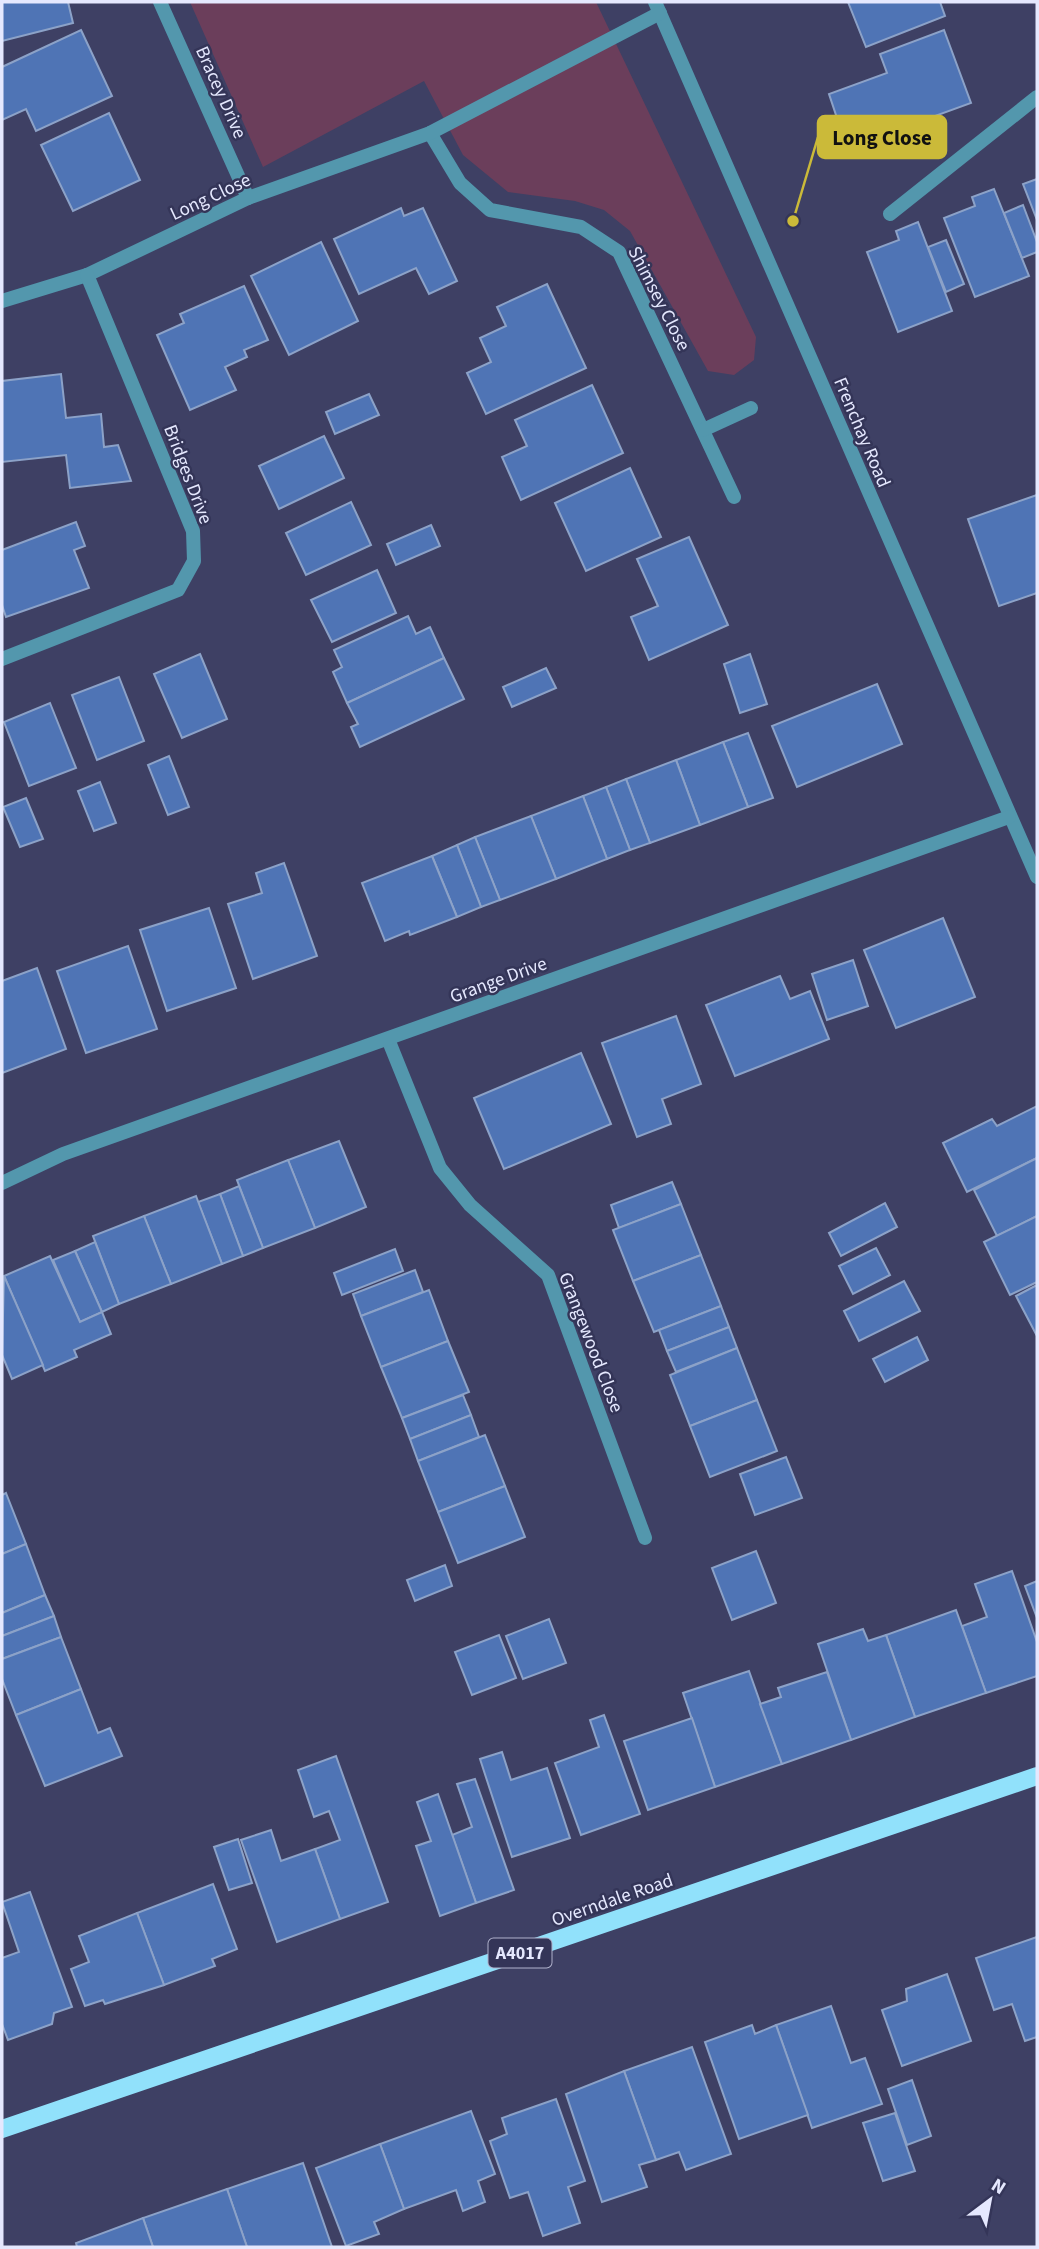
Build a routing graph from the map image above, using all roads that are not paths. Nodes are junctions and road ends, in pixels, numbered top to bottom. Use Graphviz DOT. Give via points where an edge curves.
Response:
graph roads {
  1 [pos="160,2"];
  2 [pos="658,7"];
  3 [pos="1037,97"];
  4 [pos="430,132"];
  5 [pos="248,198"];
  6 [pos="890,214"];
  7 [pos="87,275"];
  8 [pos="2,301"];
  9 [pos="751,408"];
  10 [pos="703,430"];
  11 [pos="734,497"];
  12 [pos="2,659"];
  13 [pos="1009,817"];
  14 [pos="1037,877"];
  15 [pos="388,1039"];
  16 [pos="2,1183"];
  17 [pos="645,1538"];
  18 [pos="1037,1776"];
  19 [pos="2,2129"];
  1 -- 5 [label="street, Bracey Drive"];
  2 -- 4 [label="street, Long Close"];
  2 -- 13 [label="street, Frenchay Road"];
  3 -- 6 [label="street"];
  4 -- 5 [label="street, Long Close"];
  4 -- 10 [label="street, Shimsey Close" via="460,183 490,210 581,227 619,252"];
  5 -- 7 [label="street, Long Close"];
  7 -- 8 [label="street, Long Close"];
  7 -- 12 [label="street, Bridges Drive" via="193,531 194,561 178,590"];
  9 -- 10 [label="street"];
  10 -- 11 [label="street, Shimsey Close"];
  13 -- 14 [label="street, Frenchay Road"];
  13 -- 15 [label="street, Grange Drive"];
  15 -- 16 [label="street, Grange Drive" via="63,1154"];
  15 -- 17 [label="street, Grangewood Close" via="440,1168 470,1205 548,1275"];
  18 -- 19 [label="main road, Overndale Road / A4017"];
}
